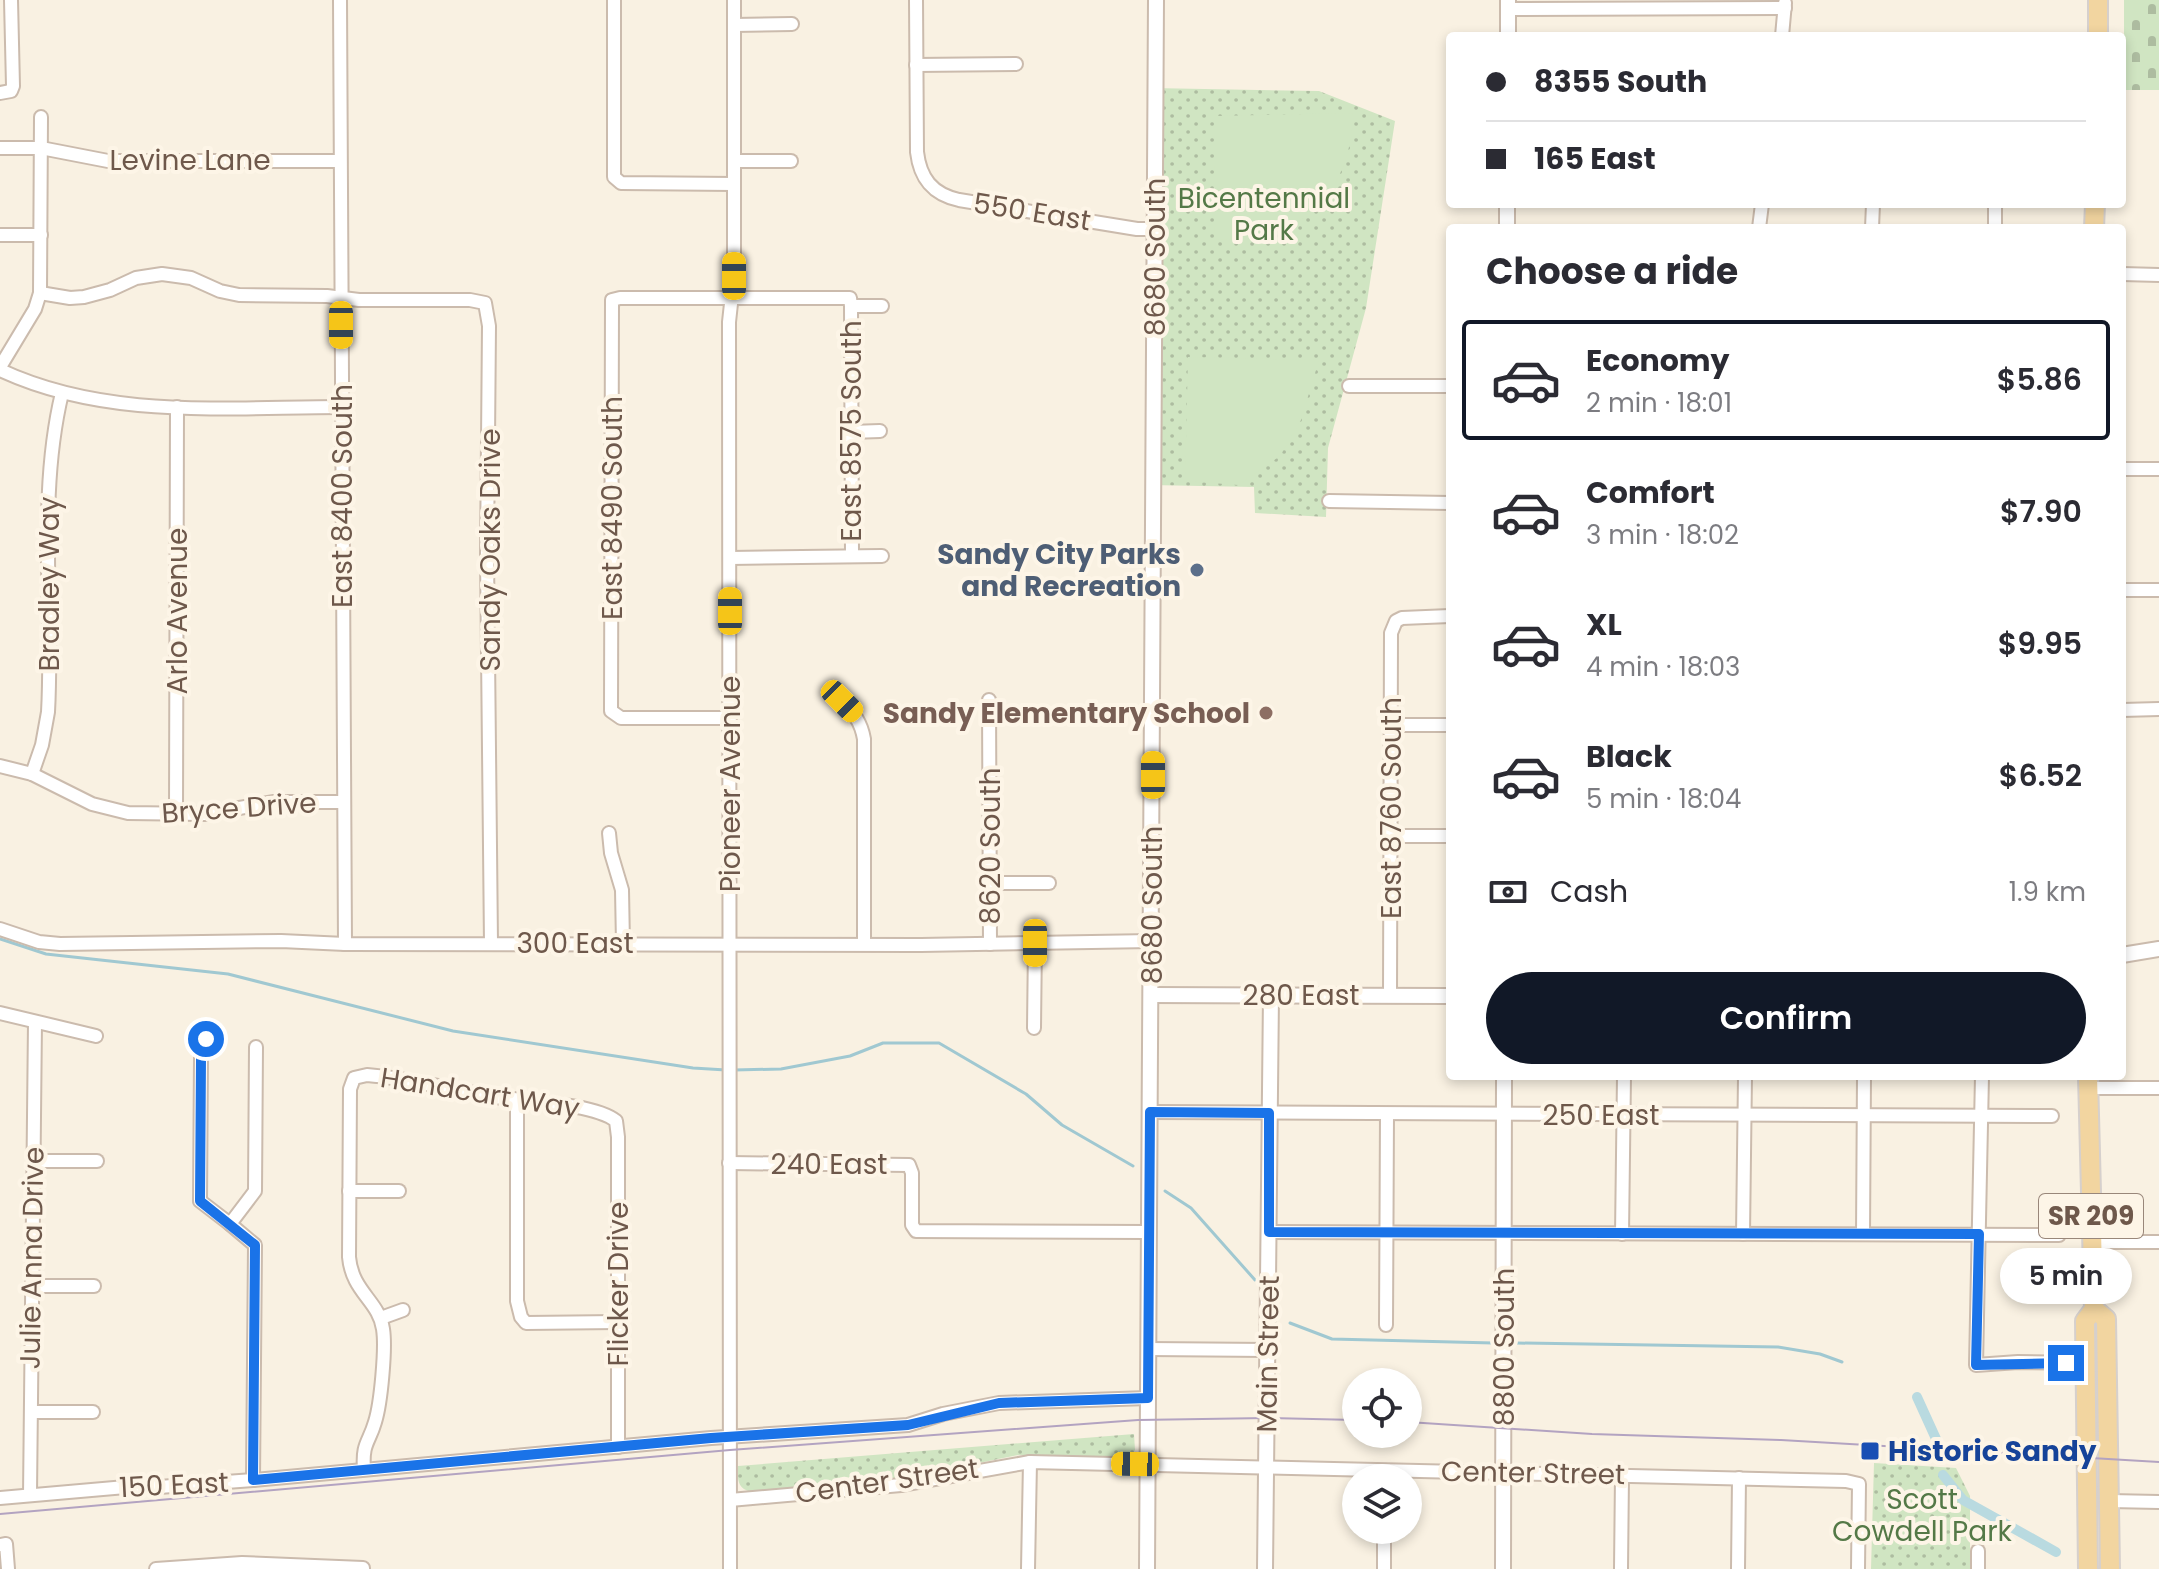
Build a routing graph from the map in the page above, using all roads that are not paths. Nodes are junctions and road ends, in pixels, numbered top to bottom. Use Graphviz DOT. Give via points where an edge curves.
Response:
graph roads {
  1 [pos="11,0"];
  2 [pos="340,0"];
  3 [pos="614,0"];
  4 [pos="734,0"];
  5 [pos="916,0"];
  6 [pos="1156,0"];
  7 [pos="2098,0"];
  8 [pos="1785,4"];
  9 [pos="1508,5"];
  10 [pos="792,24"];
  11 [pos="734,25"];
  12 [pos="1508,32"];
  13 [pos="1782,32"];
  14 [pos="2098,32"];
  15 [pos="1016,64"];
  16 [pos="916,65"];
  17 [pos="0,93"];
  18 [pos="41,117"];
  19 [pos="0,148"];
  20 [pos="41,148"];
  21 [pos="340,161"];
  22 [pos="734,161"];
  23 [pos="791,161"];
  24 [pos="734,184"];
  25 [pos="1155,229"];
  26 [pos="0,235"];
  27 [pos="41,235"];
  28 [pos="2126,274"];
  29 [pos="2159,275"];
  30 [pos="40,293"];
  31 [pos="341,297"];
  32 [pos="732,298"];
  33 [pos="851,306"];
  34 [pos="882,306"];
  35 [pos="0,368"];
  36 [pos="1349,386"];
  37 [pos="1446,386"];
  38 [pos="62,393"];
  39 [pos="177,407"];
  40 [pos="342,407"];
  41 [pos="880,431"];
  42 [pos="851,432"];
  43 [pos="2126,469"];
  44 [pos="2159,469"];
  45 [pos="1329,501"];
  46 [pos="1446,503"];
  47 [pos="852,556"];
  48 [pos="882,556"];
  49 [pos="730,558"];
  50 [pos="2126,590"];
  51 [pos="2159,590"];
  52 [pos="1446,616"];
  53 [pos="989,700"];
  54 [pos="842,701"];
  55 [pos="2159,709"];
  56 [pos="2126,710"];
  57 [pos="730,718"];
  58 [pos="1391,725"];
  59 [pos="1446,725"];
  60 [pos="0,766"];
  61 [pos="32,774"];
  62 [pos="343,802"];
  63 [pos="176,814"];
  64 [pos="609,833"];
  65 [pos="1391,836"];
  66 [pos="1446,836"];
  67 [pos="990,883"];
  68 [pos="1049,883"];
  69 [pos="0,929"];
  70 [pos="1152,941"];
  71 [pos="491,943"];
  72 [pos="1035,943"];
  73 [pos="345,944"];
  74 [pos="623,944"];
  75 [pos="731,944"];
  76 [pos="864,944"];
  77 [pos="990,944"];
  78 [pos="2159,949"];
  79 [pos="2126,954"];
  80 [pos="1151,995"];
  81 [pos="1271,995"];
  82 [pos="1390,995"];
  83 [pos="1446,996"];
  84 [pos="0,1013"];
  85 [pos="35,1022"];
  86 [pos="1034,1028"];
  87 [pos="96,1036"];
  88 [pos="206,1039"];
  89 [pos="256,1047"];
  90 [pos="1504,1080"];
  91 [pos="1624,1080"];
  92 [pos="1745,1080"];
  93 [pos="1864,1080"];
  94 [pos="1982,1080"];
  95 [pos="2088,1082"];
  96 [pos="2159,1088"];
  97 [pos="517,1100"];
  98 [pos="1150,1112"];
  99 [pos="1269,1113"];
  100 [pos="1387,1114"];
  101 [pos="1504,1114"];
  102 [pos="1624,1115"];
  103 [pos="1745,1115"];
  104 [pos="1864,1116"];
  105 [pos="1982,1116"];
  106 [pos="2052,1116"];
  107 [pos="616,1121"];
  108 [pos="33,1161"];
  109 [pos="97,1161"];
  110 [pos="729,1163"];
  111 [pos="349,1191"];
  112 [pos="399,1191"];
  113 [pos="230,1224"];
  114 [pos="1148,1232"];
  115 [pos="1269,1232"];
  116 [pos="1387,1232"];
  117 [pos="1504,1233"];
  118 [pos="1622,1234"];
  119 [pos="1743,1234"];
  120 [pos="1863,1234"];
  121 [pos="1979,1234"];
  122 [pos="2059,1235"];
  123 [pos="2092,1242"];
  124 [pos="2159,1242"];
  125 [pos="32,1286"];
  126 [pos="94,1286"];
  127 [pos="2094,1309"];
  128 [pos="403,1310"];
  129 [pos="381,1318"];
  130 [pos="618,1322"];
  131 [pos="1386,1325"];
  132 [pos="1148,1349"];
  133 [pos="1268,1350"];
  134 [pos="2087,1363"];
  135 [pos="1148,1398"];
  136 [pos="31,1412"];
  137 [pos="93,1412"];
  138 [pos="730,1438"];
  139 [pos="618,1447"];
  140 [pos="1030,1462"];
  141 [pos="1148,1464"];
  142 [pos="1266,1467"];
  143 [pos="364,1469"];
  144 [pos="1342,1471"];
  145 [pos="1505,1473"];
  146 [pos="1422,1474"];
  147 [pos="1622,1475"];
  148 [pos="1739,1478"];
  149 [pos="253,1480"];
  150 [pos="30,1495"];
  151 [pos="0,1498"];
  152 [pos="730,1500"];
  153 [pos="2110,1501"];
  154 [pos="2159,1502"];
  155 [pos="1384,1544"];
  156 [pos="3,1545"];
  157 [pos="1978,1551"];
  158 [pos="2088,1561"];
  159 [pos="289,1567"];
  160 [pos="363,1568"];
  161 [pos="8,1569"];
  162 [pos="156,1569"];
  163 [pos="730,1569"];
  164 [pos="1028,1569"];
  165 [pos="1147,1569"];
  166 [pos="1265,1569"];
  167 [pos="1384,1569"];
  168 [pos="1503,1569"];
  169 [pos="1621,1569"];
  170 [pos="1738,1569"];
  171 [pos="1858,1569"];
  172 [pos="1978,1569"];
  173 [pos="2110,1569"];
  1 -- 17 [label="street" via="13,86"];
  2 -- 21 [label="street, East 8400 South"];
  3 -- 24 [label="street" via="614,177 630,184"];
  4 -- 11 [label="street, Pioneer Avenue"];
  5 -- 16 [label="street"];
  6 -- 25 [label="street, 8680 South"];
  7 -- 14 [label="main road"];
  8 -- 9 [label="street"];
  8 -- 13 [label="street"];
  9 -- 12 [label="street"];
  10 -- 11 [label="street"];
  11 -- 22 [label="street, Pioneer Avenue"];
  15 -- 16 [label="street"];
  16 -- 25 [label="street, 550 East" via="917,152 920,171 932,187 948,197"];
  18 -- 20 [label="street"];
  19 -- 20 [label="street, Levine Lane"];
  20 -- 21 [label="street, Levine Lane" via="108,161"];
  20 -- 27 [label="street"];
  21 -- 31 [label="street, East 8400 South"];
  22 -- 23 [label="street"];
  22 -- 24 [label="street, Pioneer Avenue"];
  24 -- 32 [label="street, Pioneer Avenue"];
  25 -- 70 [label="street, 8680 South"];
  26 -- 27 [label="street"];
  27 -- 30 [label="street"];
  28 -- 29 [label="street"];
  30 -- 31 [label="street" via="84,297 162,274 239,295"];
  30 -- 35 [label="street"];
  31 -- 40 [label="street, East 8400 South"];
  31 -- 71 [label="street, Sandy Oaks Drive" via="470,300 485,303 488,310"];
  32 -- 33 [label="street" via="850,298"];
  32 -- 49 [label="street, Pioneer Avenue"];
  32 -- 57 [label="street, East 8490 South" via="612,300 611,711 621,718"];
  33 -- 34 [label="street"];
  33 -- 42 [label="street, East 8575 South"];
  35 -- 38 [label="street"];
  36 -- 37 [label="street"];
  38 -- 39 [label="street" via="119,405"];
  38 -- 61 [label="street, Bradley Way" via="49,478 48,712"];
  39 -- 40 [label="street"];
  39 -- 63 [label="street, Arlo Avenue"];
  40 -- 62 [label="street, East 8400 South"];
  41 -- 42 [label="street"];
  42 -- 47 [label="street, East 8575 South"];
  43 -- 44 [label="street"];
  45 -- 46 [label="street"];
  47 -- 48 [label="street"];
  47 -- 49 [label="street"];
  49 -- 57 [label="street, Pioneer Avenue"];
  50 -- 51 [label="street"];
  52 -- 58 [label="street, East 8760 South" via="1396,621 1391,633"];
  53 -- 67 [label="street, 8620 South"];
  54 -- 76 [label="street" via="855,713 864,739"];
  55 -- 56 [label="street"];
  57 -- 75 [label="street, Pioneer Avenue"];
  58 -- 59 [label="street"];
  58 -- 65 [label="street, East 8760 South"];
  60 -- 61 [label="street, Bryce Drive"];
  61 -- 63 [label="street, Bryce Drive" via="111,810"];
  62 -- 63 [label="street, Bryce Drive" via="274,802"];
  62 -- 73 [label="street, East 8400 South"];
  64 -- 74 [label="street" via="622,890"];
  65 -- 66 [label="street"];
  65 -- 82 [label="street, East 8760 South"];
  67 -- 68 [label="street"];
  67 -- 77 [label="street, 8620 South"];
  69 -- 73 [label="street, 300 East" via="60,944"];
  70 -- 72 [label="street, 300 East"];
  70 -- 80 [label="street, 8680 South"];
  71 -- 73 [label="street, 300 East"];
  71 -- 74 [label="street, 300 East"];
  72 -- 77 [label="street, 300 East"];
  72 -- 86 [label="street"];
  74 -- 75 [label="street, 300 East"];
  75 -- 76 [label="street, 300 East"];
  75 -- 110 [label="street, Pioneer Avenue"];
  76 -- 77 [label="street, 300 East"];
  78 -- 79 [label="street"];
  80 -- 81 [label="street, 280 East"];
  80 -- 98 [label="street, 8680 South"];
  81 -- 82 [label="street, 280 East"];
  81 -- 99 [label="street, Main Street"];
  82 -- 83 [label="street, 280 East"];
  84 -- 85 [label="street"];
  85 -- 87 [label="street"];
  85 -- 108 [label="street, Julie Anna Drive"];
  88 -- 113 [label="street" via="201,1058 200,1201"];
  89 -- 113 [label="street" via="255,1191"];
  90 -- 101 [label="street, 8800 South"];
  91 -- 102 [label="street"];
  92 -- 103 [label="street"];
  93 -- 104 [label="street"];
  94 -- 105 [label="street"];
  95 -- 96 [label="street"];
  95 -- 123 [label="main road, SR 209"];
  97 -- 107 [label="street, Handcart Way" via="603,1114"];
  97 -- 111 [label="street, Handcart Way" via="373,1075 354,1078"];
  97 -- 130 [label="street" via="521,1317 526,1323"];
  98 -- 99 [label="street, 250 East"];
  98 -- 114 [label="street, 8680 South"];
  99 -- 100 [label="street, 250 East"];
  99 -- 115 [label="street, Main Street"];
  100 -- 101 [label="street, 250 East"];
  100 -- 116 [label="street"];
  101 -- 102 [label="street, 250 East"];
  101 -- 117 [label="street, 8800 South"];
  102 -- 103 [label="street, 250 East"];
  102 -- 118 [label="street"];
  103 -- 104 [label="street, 250 East"];
  103 -- 119 [label="street"];
  104 -- 105 [label="street, 250 East"];
  104 -- 120 [label="street"];
  105 -- 106 [label="street, 250 East"];
  105 -- 121 [label="street"];
  107 -- 130 [label="street, Flicker Drive"];
  108 -- 109 [label="street"];
  108 -- 125 [label="street, Julie Anna Drive"];
  110 -- 114 [label="street, 240 East" via="909,1165 916,1231"];
  110 -- 138 [label="street, Pioneer Avenue"];
  111 -- 112 [label="street"];
  111 -- 129 [label="street, Handcart Way" via="350,1269"];
  113 -- 149 [label="street" via="255,1245"];
  114 -- 132 [label="street, 8680 South"];
  115 -- 116 [label="street"];
  115 -- 133 [label="street, Main Street"];
  116 -- 117 [label="street"];
  116 -- 131 [label="street"];
  117 -- 118 [label="street"];
  117 -- 145 [label="street, 8800 South"];
  118 -- 119 [label="street"];
  119 -- 120 [label="street"];
  120 -- 121 [label="street"];
  121 -- 122 [label="street"];
  121 -- 134 [label="street" via="1976,1365"];
  123 -- 124 [label="street"];
  123 -- 127 [label="main road, SR 209"];
  125 -- 126 [label="street"];
  125 -- 136 [label="street, Julie Anna Drive"];
  127 -- 134 [label="main road, SR 209" via="2085,1321"];
  127 -- 153 [label="main road, SR 209" via="2106,1319"];
  128 -- 129 [label="street"];
  129 -- 143 [label="street" via="384,1341 376,1417 363,1449"];
  130 -- 139 [label="street, Flicker Drive"];
  132 -- 133 [label="street"];
  132 -- 135 [label="street, 8680 South"];
  133 -- 142 [label="street, Main Street"];
  134 -- 158 [label="main road, SR 209"];
  135 -- 138 [label="street, 150 East" via="999,1403 908,1425"];
  135 -- 141 [label="street, 8680 South"];
  136 -- 137 [label="street"];
  136 -- 150 [label="street, Julie Anna Drive"];
  138 -- 139 [label="street, 150 East"];
  138 -- 152 [label="street, Pioneer Avenue"];
  139 -- 143 [label="street, 150 East"];
  140 -- 141 [label="street, Center Street"];
  140 -- 152 [label="street, Center Street" via="901,1485"];
  140 -- 164 [label="street"];
  141 -- 142 [label="street, Center Street"];
  141 -- 165 [label="street, 8680 South"];
  142 -- 144 [label="street, Center Street"];
  142 -- 166 [label="street, Main Street"];
  143 -- 149 [label="street, 150 East"];
  145 -- 146 [label="street, Center Street"];
  145 -- 147 [label="street, Center Street"];
  145 -- 168 [label="street, 8800 South"];
  147 -- 148 [label="street, Center Street"];
  147 -- 169 [label="street"];
  148 -- 170 [label="street"];
  148 -- 171 [label="street, Center Street" via="1859,1484"];
  149 -- 150 [label="street, 150 East"];
  150 -- 151 [label="street, 150 East"];
  152 -- 163 [label="street, Pioneer Avenue"];
  153 -- 154 [label="street"];
  153 -- 158 [label="main road" via="2102,1511"];
  153 -- 173 [label="main road, SR 209"];
  155 -- 167 [label="street"];
  156 -- 161 [label="street"];
  157 -- 172 [label="street"];
  159 -- 160 [label="street"];
  159 -- 162 [label="street" via="225,1563"];
}
